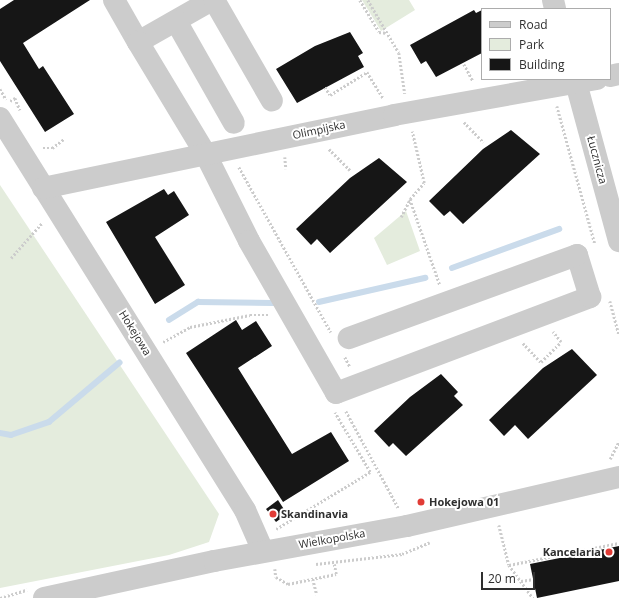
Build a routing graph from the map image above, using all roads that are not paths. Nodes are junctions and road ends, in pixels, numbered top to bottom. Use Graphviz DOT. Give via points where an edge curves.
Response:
graph roads {
  1 [pos="114,0"];
  2 [pos="213,0"];
  3 [pos="176,21"];
  4 [pos="138,42"];
  5 [pos="583,80"];
  6 [pos="272,101"];
  7 [pos="4,110"];
  8 [pos="234,123"];
  9 [pos="205,153"];
  10 [pos="43,188"];
  11 [pos="619,241"];
  12 [pos="341,341"];
  13 [pos="614,469"];
  14 [pos="269,558"];
  15 [pos="44,598"];
  1 -- 4 [label="street"];
  2 -- 3 [label="street"];
  2 -- 6 [label="street"];
  3 -- 4 [label="street"];
  3 -- 8 [label="street"];
  4 -- 9 [label="street"];
  5 -- 9 [label="street, Olimpijska"];
  5 -- 11 [label="street, Łucznicza"];
  7 -- 10 [label="street, Hokejowa"];
  9 -- 10 [label="street, Olimpijska"];
  9 -- 12 [label="street" via="335,402 359,383 590,297 577,255"];
  10 -- 14 [label="street, Hokejowa" via="245,510"];
  13 -- 14 [label="street, Wielkopolska" via="407,526"];
  14 -- 15 [label="street, Wielkopolska"];
}
